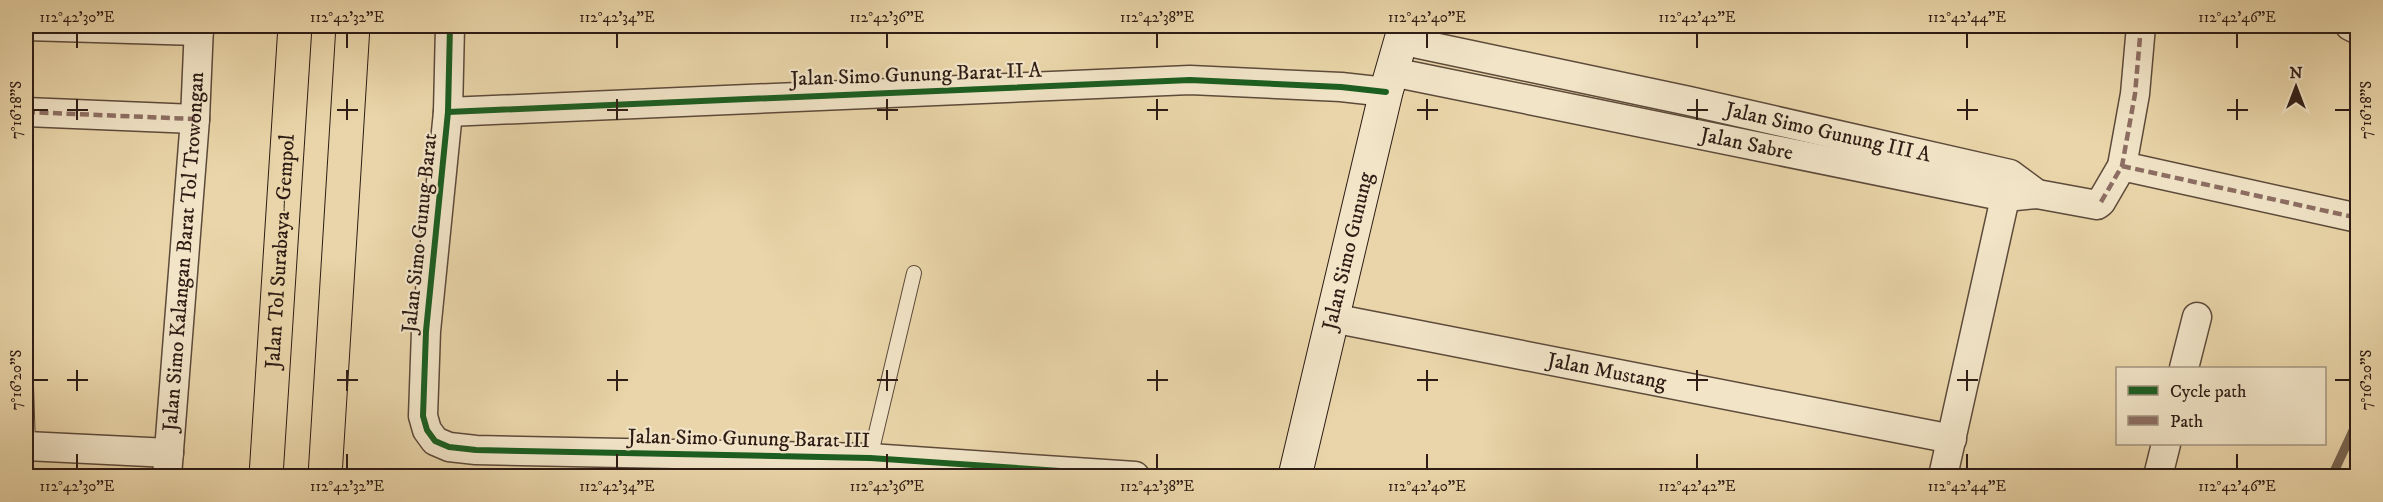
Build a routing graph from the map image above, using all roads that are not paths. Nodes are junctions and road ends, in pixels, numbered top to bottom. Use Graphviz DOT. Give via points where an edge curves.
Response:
graph roads {
  1 [pos="26,26"];
  2 [pos="295,26"];
  3 [pos="353,26"];
  4 [pos="450,26"];
  5 [pos="2141,26"];
  6 [pos="2350,26"];
  7 [pos="199,28"];
  8 [pos="2358,30"];
  9 [pos="1403,33"];
  10 [pos="1389,82"];
  11 [pos="26,112"];
  12 [pos="448,112"];
  13 [pos="195,119"];
  14 [pos="2122,166"];
  15 [pos="2008,185"];
  16 [pos="2358,218"];
  17 [pos="914,273"];
  18 [pos="2197,317"];
  19 [pos="1332,318"];
  20 [pos="2184,367"];
  21 [pos="26,386"];
  22 [pos="1952,439"];
  23 [pos="435,441"];
  24 [pos="2166,445"];
  25 [pos="27,446"];
  26 [pos="870,458"];
  27 [pos="168,465"];
  28 [pos="266,477"];
  29 [pos="325,477"];
  30 [pos="1135,477"];
  31 [pos="1295,477"];
  32 [pos="1943,477"];
  33 [pos="2158,477"];
  1 -- 7 [label="street"];
  2 -- 28 [label="highway, Jalan Tol Surabaya–Gempol"];
  3 -- 29 [label="highway"];
  4 -- 12 [label="street, Jalan Simo Gunug Barat"];
  5 -- 14 [label="street" via="2135,94"];
  6 -- 8 [label="street"];
  7 -- 13 [label="street, Jalan Simo Kalangan Barat Tol Trowongan"];
  9 -- 10 [label="main road, Jalan Simo Gunung"];
  9 -- 15 [label="street, Jalan Simo Gunung III A" via="1678,98"];
  10 -- 12 [label="street, Jalan Simo Gunung Barat II A" via="1341,87 1190,80"];
  10 -- 15 [label="street, Jalan Sabre"];
  10 -- 19 [label="main road, Jalan Simo Gunung"];
  11 -- 13 [label="street"];
  12 -- 23 [label="street, Jalan Simo Gunug Barat" via="426,331 423,416"];
  13 -- 27 [label="street, Jalan Simo Kalangan Barat Tol Trowongan"];
  14 -- 15 [label="street, Jalan Sabre" via="2101,202 2091,205"];
  14 -- 16 [label="street"];
  15 -- 22 [label="street"];
  17 -- 26 [label="lane"];
  18 -- 20 [label="street"];
  19 -- 22 [label="street, Jalan Mustang"];
  19 -- 31 [label="main road, Jalan Simo Gunung"];
  21 -- 25 [label="lane"];
  22 -- 32 [label="street"];
  23 -- 26 [label="street, Jalan Simo Gunung Barat III" via="476,450"];
  24 -- 33 [label="street"];
  25 -- 27 [label="street"];
  26 -- 30 [label="street, Jalan Simo Gunung Barat III"];
}
